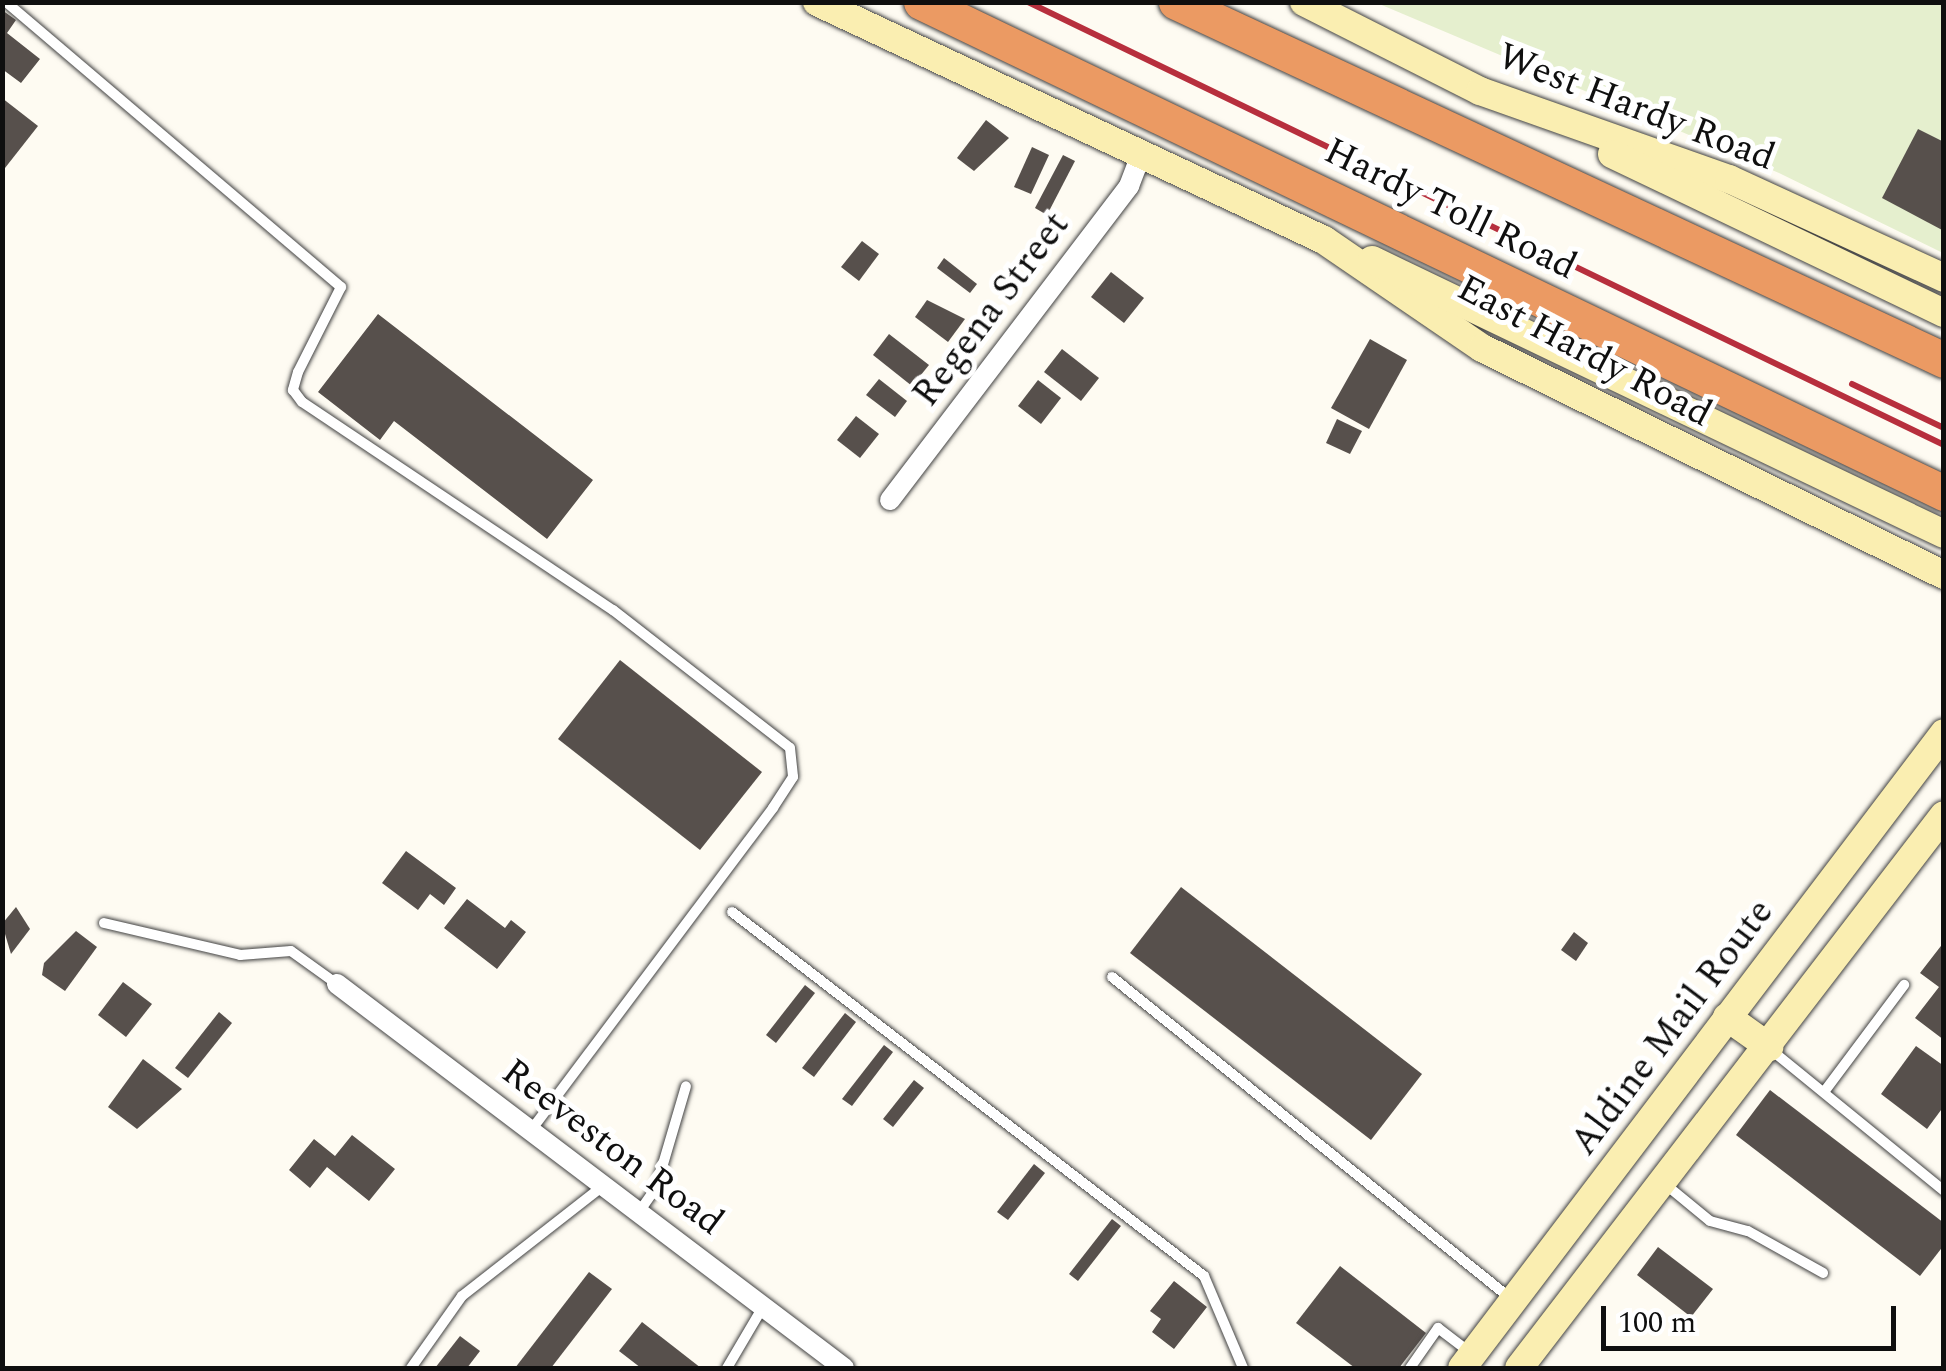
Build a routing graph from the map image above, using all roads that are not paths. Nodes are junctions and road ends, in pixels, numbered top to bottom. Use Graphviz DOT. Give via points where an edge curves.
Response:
graph roads {
  1 [pos="6,2"];
  2 [pos="817,2"];
  3 [pos="920,2"];
  4 [pos="1176,2"];
  5 [pos="1304,2"];
  6 [pos="1480,91"];
  7 [pos="1140,157"];
  8 [pos="1324,240"];
  9 [pos="1944,278"];
  10 [pos="1944,313"];
  11 [pos="1944,360"];
  12 [pos="1944,493"];
  13 [pos="890,500"];
  14 [pos="1944,534"];
  15 [pos="1944,575"];
  16 [pos="1944,734"];
  17 [pos="1944,815"];
  18 [pos="732,912"];
  19 [pos="104,923"];
  20 [pos="1112,978"];
  21 [pos="337,984"];
  22 [pos="1904,985"];
  23 [pos="1727,1017"];
  24 [pos="1769,1047"];
  25 [pos="686,1086"];
  26 [pos="1824,1092"];
  27 [pos="530,1130"];
  28 [pos="1664,1182"];
  29 [pos="603,1186"];
  30 [pos="1944,1190"];
  31 [pos="638,1213"];
  32 [pos="1823,1272"];
  33 [pos="1515,1302"];
  34 [pos="763,1307"];
  35 [pos="1549,1330"];
  36 [pos="1468,1361"];
  37 [pos="412,1368"];
  38 [pos="728,1368"];
  39 [pos="844,1368"];
  40 [pos="1243,1368"];
  41 [pos="1410,1368"];
  42 [pos="1519,1368"];
  1 -- 27 [label="lane" via="341,288 298,372 293,390 302,402 613,610 790,748 794,776 773,808"];
  2 -- 7 [label="main road, East Hardy Road"];
  3 -- 12 [label="highway, Hardy Toll Road"];
  4 -- 11 [label="highway, Hardy Toll Road"];
  5 -- 6 [label="main road, West Hardy Road"];
  6 -- 9 [label="main road, West Hardy Road" via="1729,179"];
  6 -- 10 [label="main road"];
  7 -- 8 [label="main road, East Hardy Road"];
  7 -- 13 [label="street, Regena Street" via="1130,186"];
  8 -- 14 [label="main road"];
  8 -- 15 [label="main road, East Hardy Road" via="1500,358"];
  16 -- 23 [label="main road, Aldine Mail Route"];
  17 -- 24 [label="main road"];
  18 -- 40 [label="lane" via="1204,1276"];
  19 -- 21 [label="lane" via="240,955 291,950"];
  20 -- 33 [label="lane"];
  21 -- 27 [label="street, Reeveston Road"];
  22 -- 26 [label="lane"];
  23 -- 24 [label="main road"];
  23 -- 33 [label="main road, Aldine Mail Route"];
  24 -- 26 [label="lane"];
  24 -- 28 [label="main road"];
  25 -- 31 [label="lane" via="656,1188"];
  26 -- 30 [label="lane"];
  27 -- 29 [label="street, Reeveston Road"];
  28 -- 32 [label="lane" via="1710,1221 1748,1231"];
  28 -- 35 [label="main road"];
  29 -- 31 [label="street, Reeveston Road"];
  29 -- 37 [label="lane" via="462,1296"];
  31 -- 34 [label="street, Reeveston Road"];
  33 -- 35 [label="main road"];
  33 -- 36 [label="main road, Aldine Mail Route"];
  34 -- 38 [label="lane"];
  34 -- 39 [label="street, Reeveston Road"];
  35 -- 42 [label="main road"];
  36 -- 41 [label="lane" via="1438,1328"];
}
